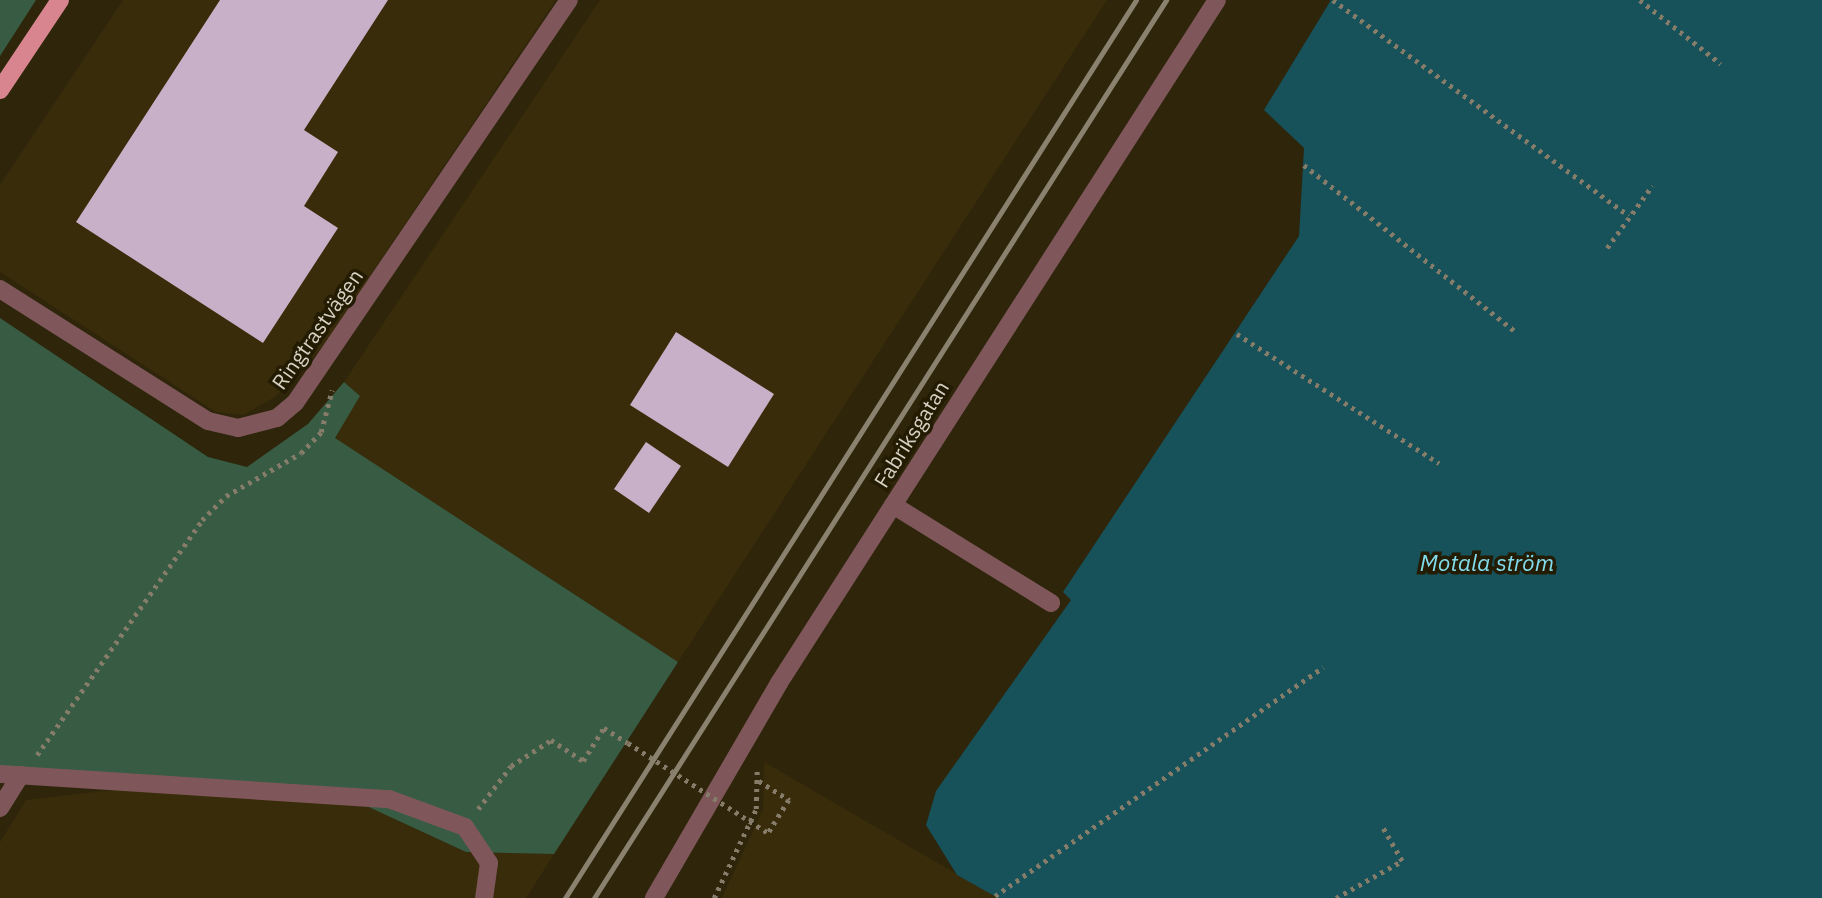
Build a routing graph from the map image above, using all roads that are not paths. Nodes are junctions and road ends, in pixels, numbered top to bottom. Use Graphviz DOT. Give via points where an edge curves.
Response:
graph roads {
  1 [pos="60,0"];
  2 [pos="569,0"];
  3 [pos="1217,0"];
  4 [pos="0,90"];
  5 [pos="0,289"];
  6 [pos="892,505"];
  7 [pos="1051,603"];
  8 [pos="0,774"];
  9 [pos="21,775"];
  10 [pos="0,808"];
  11 [pos="484,898"];
  12 [pos="654,898"];
  1 -- 4 [label="main road"];
  2 -- 5 [label="street, Ringtrastvägen" via="330,352 277,418 250,427 219,425"];
  3 -- 6 [label="street, Fabriksgatan"];
  6 -- 7 [label="street"];
  6 -- 12 [label="street, Fabriksgatan" via="779,683"];
  8 -- 9 [label="street"];
  9 -- 10 [label="street"];
  9 -- 11 [label="street" via="338,792 389,799 464,827 489,863"];
}
